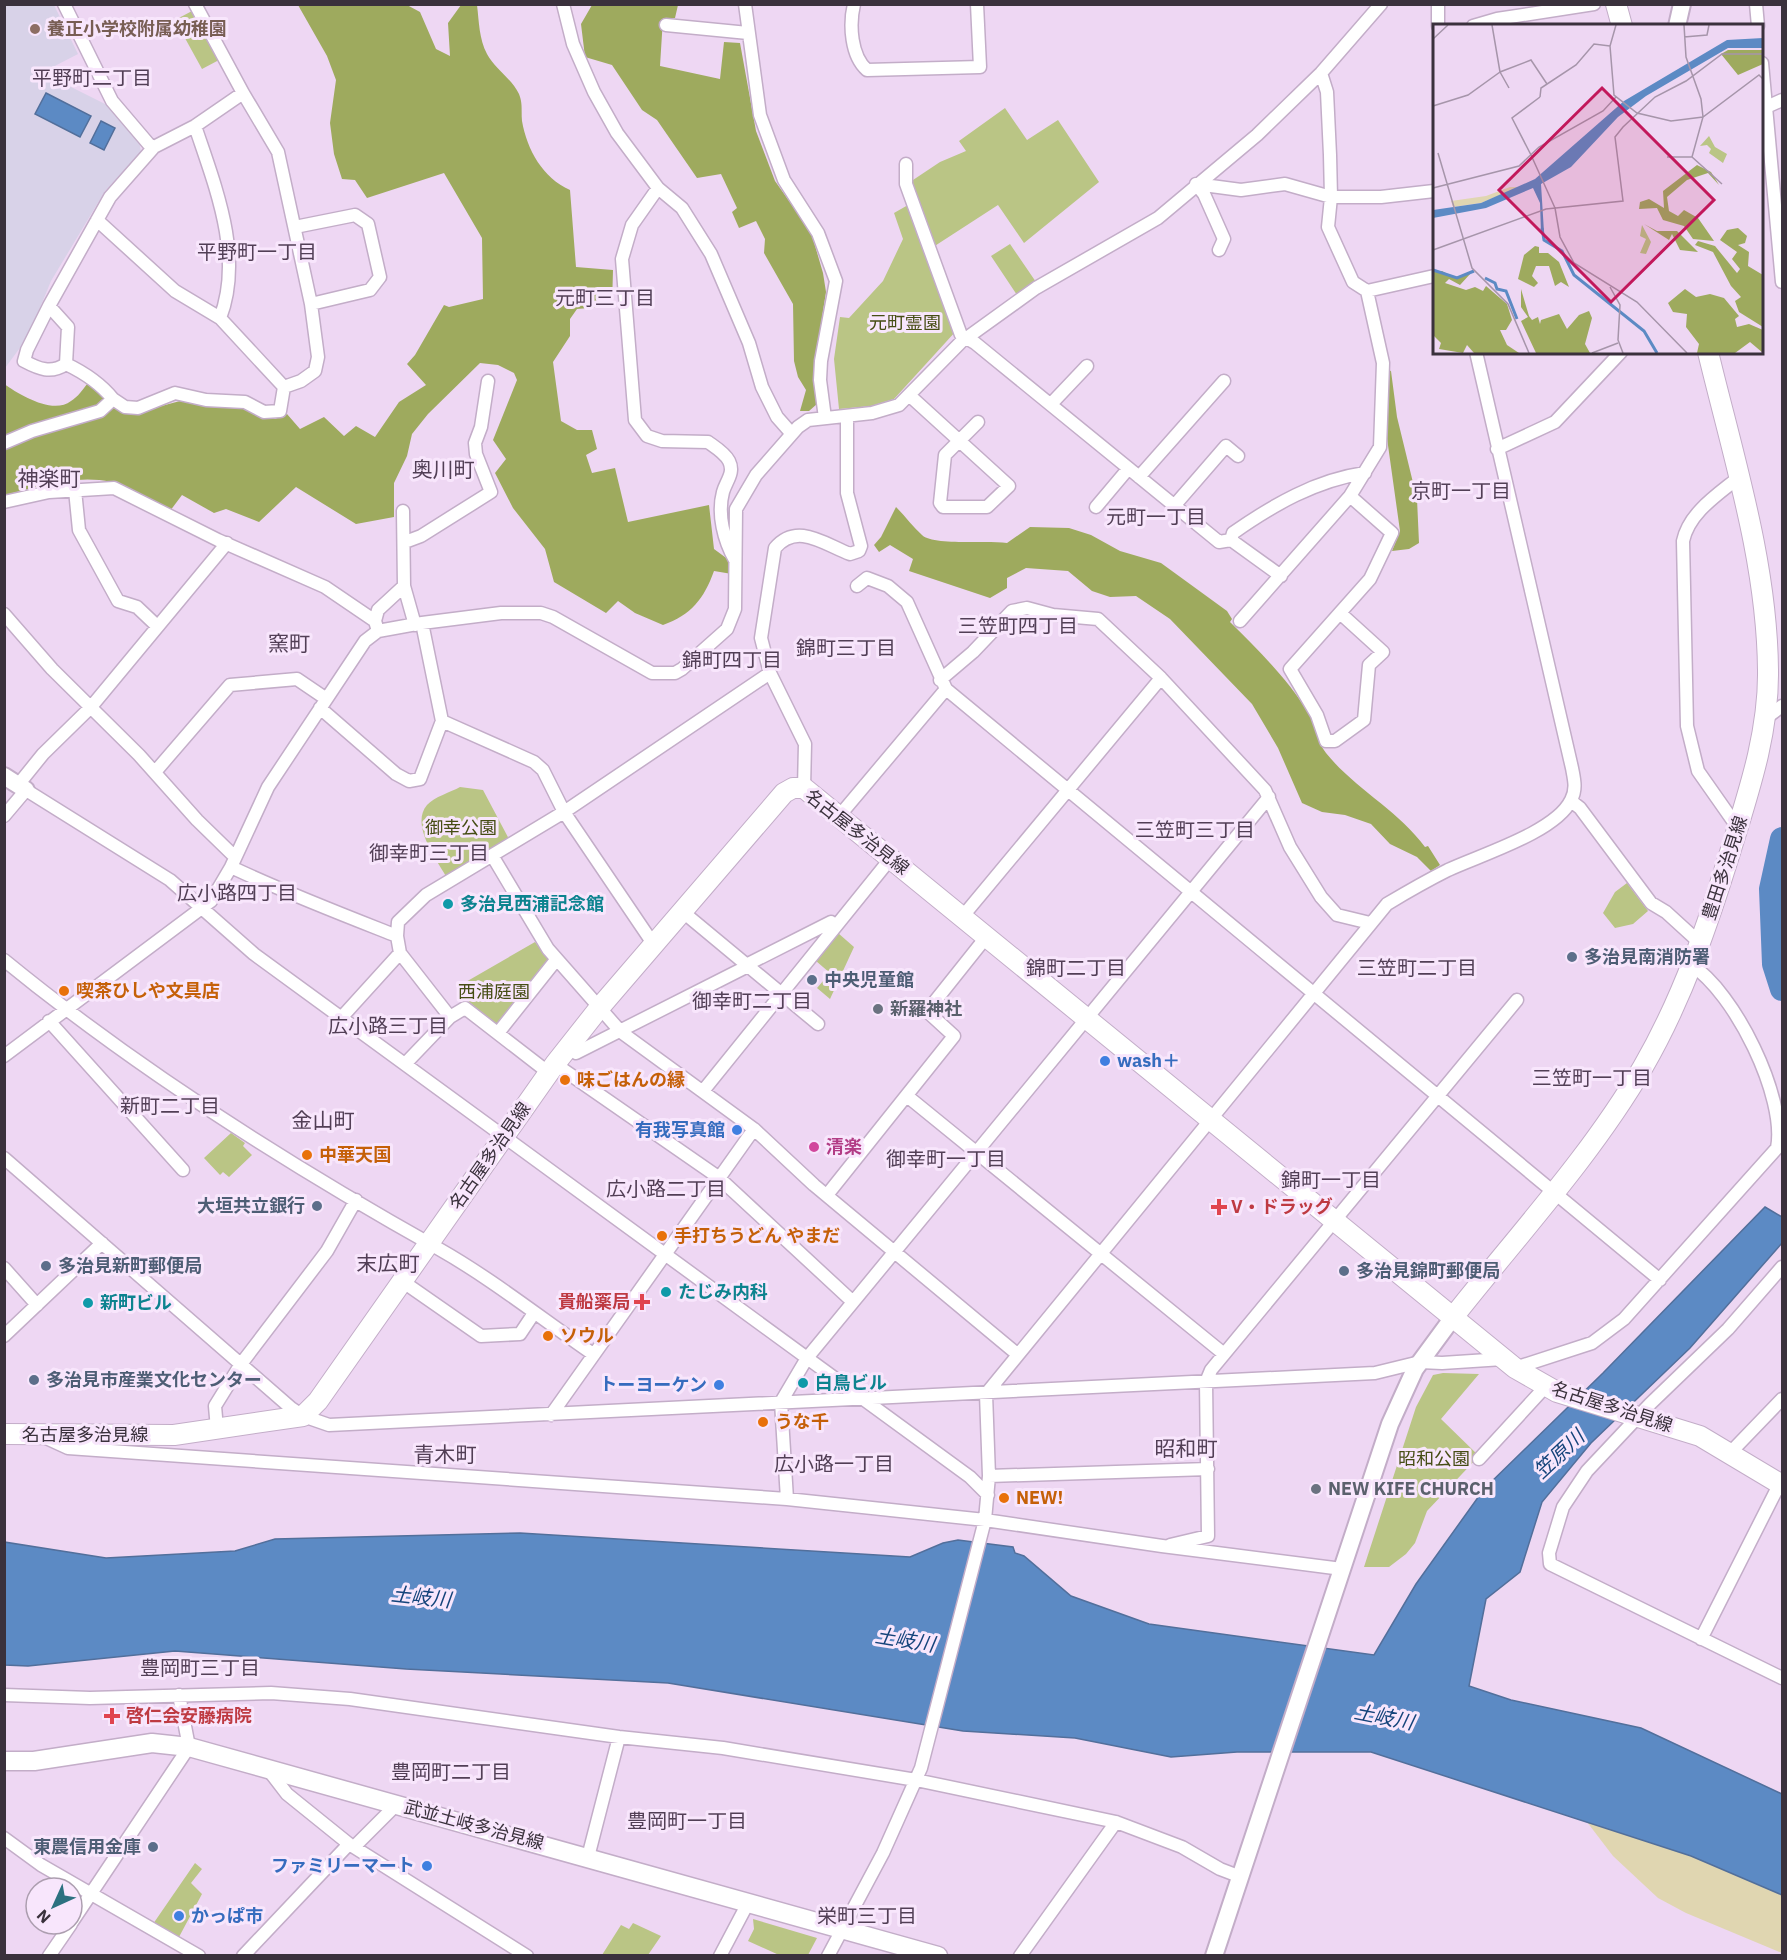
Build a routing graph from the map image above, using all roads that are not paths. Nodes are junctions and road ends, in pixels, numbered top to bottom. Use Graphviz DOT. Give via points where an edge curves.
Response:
graph roads {
  1 [pos="64,4"];
  2 [pos="195,4"];
  3 [pos="563,4"];
  4 [pos="745,4"];
  5 [pos="854,4"];
  6 [pos="976,4"];
  7 [pos="1381,4"];
  8 [pos="1438,4"];
  9 [pos="1594,4"];
  10 [pos="1616,4"];
  11 [pos="1682,4"];
  12 [pos="1756,4"];
  13 [pos="1498,22"];
  14 [pos="1438,24"];
  15 [pos="1621,24"];
  16 [pos="1677,24"];
  17 [pos="1758,24"];
  18 [pos="666,26"];
  19 [pos="748,33"];
  20 [pos="1321,73"];
  21 [pos="243,93"];
  22 [pos="1763,94"];
  23 [pos="1782,100"];
  24 [pos="1764,109"];
  25 [pos="195,126"];
  26 [pos="152,148"];
  27 [pos="906,164"];
  28 [pos="1196,184"];
  29 [pos="658,188"];
  30 [pos="1433,191"];
  31 [pos="1331,197"];
  32 [pos="97,220"];
  33 [pos="295,227"];
  34 [pos="1219,250"];
  35 [pos="1433,276"];
  36 [pos="1782,282"];
  37 [pos="1367,291"];
  38 [pos="311,304"];
  39 [pos="49,306"];
  40 [pos="220,318"];
  41 [pos="967,338"];
  42 [pos="1476,354"];
  43 [pos="1619,354"];
  44 [pos="1708,354"];
  45 [pos="66,364"];
  46 [pos="1087,366"];
  47 [pos="488,381"];
  48 [pos="1224,381"];
  49 [pos="284,387"];
  50 [pos="909,396"];
  51 [pos="113,399"];
  52 [pos="1051,404"];
  53 [pos="847,416"];
  54 [pos="825,417"];
  55 [pos="978,422"];
  56 [pos="792,434"];
  57 [pos="958,441"];
  58 [pos="4,443"];
  59 [pos="1497,449"];
  60 [pos="1238,456"];
  61 [pos="1128,469"];
  62 [pos="1365,473"];
  63 [pos="1139,477"];
  64 [pos="1738,478"];
  65 [pos="75,490"];
  66 [pos="1350,496"];
  67 [pos="4,502"];
  68 [pos="1174,506"];
  69 [pos="1096,507"];
  70 [pos="403,512"];
  71 [pos="1231,540"];
  72 [pos="405,542"];
  73 [pos="228,543"];
  74 [pos="735,561"];
  75 [pos="1281,576"];
  76 [pos="404,586"];
  77 [pos="857,586"];
  78 [pos="1340,613"];
  79 [pos="4,614"];
  80 [pos="1240,621"];
  81 [pos="418,624"];
  82 [pos="157,626"];
  83 [pos="377,626"];
  84 [pos="770,673"];
  85 [pos="1161,678"];
  86 [pos="943,685"];
  87 [pos="322,703"];
  88 [pos="1782,706"];
  89 [pos="91,707"];
  90 [pos="1766,718"];
  91 [pos="442,721"];
  92 [pos="155,772"];
  93 [pos="16,784"];
  94 [pos="804,788"];
  95 [pos="1068,790"];
  96 [pos="1269,797"];
  97 [pos="1571,801"];
  98 [pos="564,812"];
  99 [pos="840,815"];
  100 [pos="4,816"];
  101 [pos="1738,828"];
  102 [pos="493,857"];
  103 [pos="891,858"];
  104 [pos="233,862"];
  105 [pos="1190,891"];
  106 [pos="202,908"];
  107 [pos="683,912"];
  108 [pos="963,916"];
  109 [pos="831,921"];
  110 [pos="1370,923"];
  111 [pos="397,936"];
  112 [pos="987,936"];
  113 [pos="1700,943"];
  114 [pos="654,945"];
  115 [pos="400,953"];
  116 [pos="4,960"];
  117 [pos="556,960"];
  118 [pos="747,965"];
  119 [pos="1691,965"];
  120 [pos="781,994"];
  121 [pos="1315,994"];
  122 [pos="1517,1000"];
  123 [pos="600,1007"];
  124 [pos="65,1010"];
  125 [pos="450,1017"];
  126 [pos="1086,1017"];
  127 [pos="341,1018"];
  128 [pos="49,1022"];
  129 [pos="818,1024"];
  130 [pos="621,1032"];
  131 [pos="498,1033"];
  132 [pos="576,1053"];
  133 [pos="4,1056"];
  134 [pos="405,1064"];
  135 [pos="552,1068"];
  136 [pos="703,1091"];
  137 [pos="907,1096"];
  138 [pos="1439,1097"];
  139 [pos="1211,1118"];
  140 [pos="754,1129"];
  141 [pos="504,1138"];
  142 [pos="976,1151"];
  143 [pos="4,1158"];
  144 [pos="183,1170"];
  145 [pos="718,1178"];
  146 [pos="1554,1192"];
  147 [pos="826,1195"];
  148 [pos="356,1200"];
  149 [pos="1335,1221"];
  150 [pos="102,1243"];
  151 [pos="428,1244"];
  152 [pos="894,1251"];
  153 [pos="1100,1252"];
  154 [pos="663,1253"];
  155 [pos="1782,1267"];
  156 [pos="4,1268"];
  157 [pos="1660,1280"];
  158 [pos="402,1281"];
  159 [pos="853,1302"];
  160 [pos="37,1305"];
  161 [pos="534,1313"];
  162 [pos="1454,1316"];
  163 [pos="4,1336"];
  164 [pos="593,1354"];
  165 [pos="1017,1354"];
  166 [pos="1224,1354"];
  167 [pos="807,1358"];
  168 [pos="1420,1362"];
  169 [pos="1509,1363"];
  170 [pos="241,1364"];
  171 [pos="1206,1382"];
  172 [pos="1552,1389"];
  173 [pos="986,1394"];
  174 [pos="862,1398"];
  175 [pos="1782,1399"];
  176 [pos="782,1402"];
  177 [pos="551,1415"];
  178 [pos="303,1416"];
  179 [pos="1634,1416"];
  180 [pos="217,1430"];
  181 [pos="4,1434"];
  182 [pos="38,1435"];
  183 [pos="1730,1453"];
  184 [pos="1479,1459"];
  185 [pos="1208,1469"];
  186 [pos="989,1476"];
  187 [pos="1781,1484"];
  188 [pos="988,1496"];
  189 [pos="787,1499"];
  190 [pos="985,1520"];
  191 [pos="1162,1546"];
  192 [pos="1340,1574"];
  193 [pos="1701,1639"];
  194 [pos="1782,1678"];
  195 [pos="4,1695"];
  196 [pos="179,1695"];
  197 [pos="619,1737"];
  198 [pos="189,1747"];
  199 [pos="4,1761"];
  200 [pos="267,1768"];
  201 [pos="919,1774"];
  202 [pos="397,1804"];
  203 [pos="1116,1822"];
  204 [pos="4,1838"];
  205 [pos="352,1846"];
  206 [pos="588,1857"];
  207 [pos="1242,1870"];
  208 [pos="91,1894"];
  209 [pos="748,1902"];
  210 [pos="84,1904"];
  211 [pos="842,1928"];
  212 [pos="62,1936"];
  213 [pos="49,1956"];
  214 [pos="199,1956"];
  215 [pos="243,1956"];
  216 [pos="527,1956"];
  217 [pos="720,1956"];
  218 [pos="828,1956"];
  219 [pos="938,1956"];
  220 [pos="1020,1956"];
  221 [pos="1214,1956"];
  1 -- 26 [label="street" via="112,101"];
  2 -- 21 [label="street"];
  3 -- 29 [label="street" via="573,44 594,92 617,133"];
  4 -- 19 [label="street"];
  5 -- 6 [label="street" via="850,18 856,61 867,70 980,67"];
  7 -- 20 [label="street"];
  8 -- 14 [label="street"];
  9 -- 13 [label="street"];
  10 -- 15 [label="main road"];
  11 -- 16 [label="street"];
  12 -- 17 [label="street"];
  18 -- 19 [label="street"];
  19 -- 54 [label="street" via="760,115 774,156 784,180 818,233 836,281 821,361"];
  20 -- 28 [label="street" via="1257,135"];
  20 -- 31 [label="street" via="1327,92"];
  21 -- 25 [label="street"];
  21 -- 33 [label="street" via="278,152"];
  22 -- 24 [label="street"];
  23 -- 24 [label="street"];
  24 -- 36 [label="street"];
  25 -- 26 [label="street"];
  25 -- 40 [label="street" via="226,236 229,269 226,303"];
  26 -- 32 [label="street" via="110,197"];
  27 -- 41 [label="street" via="906,184 961,335"];
  28 -- 31 [label="street" via="1241,190 1285,184"];
  28 -- 34 [label="street" via="1224,238"];
  28 -- 41 [label="street" via="1158,218 1036,288"];
  29 -- 56 [label="street" via="682,208 711,254 749,343 762,387 777,417"];
  29 -- 74 [label="street" via="632,225 622,260 636,420 647,436 670,442 708,442 730,462 731,475 722,506 725,544"];
  30 -- 31 [label="street"];
  31 -- 37 [label="street" via="1328,227 1353,282"];
  32 -- 39 [label="street"];
  32 -- 40 [label="street" via="175,291"];
  33 -- 38 [label="street"];
  33 -- 38 [label="street" via="355,215 368,224 381,277 370,290"];
  35 -- 37 [label="street"];
  37 -- 62 [label="street" via="1384,380 1380,447"];
  38 -- 49 [label="street" via="318,357 315,371"];
  39 -- 45 [label="street" via="68,327"];
  39 -- 45 [label="street" via="24,361 42,370 59,369"];
  40 -- 49 [label="street"];
  41 -- 50 [label="street"];
  41 -- 52 [label="street"];
  42 -- 59 [label="street"];
  43 -- 59 [label="street" via="1555,422"];
  44 -- 64 [label="main road, 豊田多治見線"];
  45 -- 51 [label="street" via="103,387"];
  46 -- 52 [label="street"];
  47 -- 72 [label="street" via="475,443 491,492 422,536"];
  48 -- 63 [label="street"];
  49 -- 51 [label="street" via="280,411 264,412 245,402 175,393 138,408 125,407"];
  50 -- 53 [label="street" via="886,410"];
  50 -- 57 [label="street"];
  51 -- 58 [label="street" via="100,411"];
  52 -- 61 [label="street"];
  53 -- 54 [label="street"];
  53 -- 84 [label="street" via="847,493 861,546 850,554 807,535 793,535 775,548 761,638"];
  54 -- 56 [label="street" via="808,420"];
  55 -- 57 [label="street"];
  56 -- 74 [label="street" via="756,475 736,509"];
  57 -- 57 [label="street" via="1009,486 987,507 943,507 940,503 945,455"];
  59 -- 97 [label="street" via="1572,768 1575,789"];
  60 -- 68 [label="street" via="1226,446"];
  61 -- 63 [label="street"];
  61 -- 69 [label="street"];
  62 -- 66 [label="street"];
  62 -- 71 [label="street" via="1341,477 1286,499 1233,533"];
  63 -- 68 [label="street"];
  64 -- 90 [label="main road, 豊田多治見線" via="1766,613"];
  64 -- 101 [label="street" via="1705,505 1691,522 1683,541 1687,726 1698,771"];
  65 -- 67 [label="street"];
  65 -- 73 [label="street" via="114,488"];
  65 -- 82 [label="street" via="79,530 118,601 137,607"];
  66 -- 75 [label="street"];
  66 -- 78 [label="street" via="1392,533 1370,579"];
  68 -- 71 [label="street" via="1219,542"];
  70 -- 72 [label="street"];
  71 -- 75 [label="street"];
  72 -- 76 [label="street"];
  73 -- 82 [label="street"];
  73 -- 83 [label="street" via="325,587"];
  74 -- 81 [label="street" via="732,621 675,673 652,673 541,613"];
  75 -- 80 [label="street"];
  76 -- 81 [label="street"];
  76 -- 83 [label="street" via="378,610"];
  77 -- 86 [label="street" via="867,578 903,596"];
  78 -- 78 [label="street" via="1290,669 1317,715 1326,741 1335,741 1364,720 1369,665 1383,652"];
  79 -- 89 [label="street"];
  81 -- 83 [label="street"];
  81 -- 91 [label="street"];
  82 -- 89 [label="street"];
  83 -- 87 [label="street"];
  84 -- 94 [label="street" via="805,744"];
  84 -- 98 [label="street"];
  85 -- 86 [label="street" via="1098,619 1027,608 1012,611"];
  85 -- 95 [label="street"];
  85 -- 96 [label="street"];
  86 -- 95 [label="street"];
  86 -- 99 [label="street"];
  87 -- 91 [label="street" via="396,774 410,781 420,780"];
  87 -- 92 [label="street" via="297,679 230,685"];
  87 -- 104 [label="street" via="268,787"];
  88 -- 90 [label="street"];
  89 -- 92 [label="street"];
  89 -- 93 [label="street"];
  90 -- 101 [label="main road, 豊田多治見線"];
  91 -- 98 [label="street" via="534,762 543,770"];
  92 -- 104 [label="street"];
  93 -- 100 [label="street"];
  93 -- 106 [label="street" via="170,880"];
  94 -- 99 [label="main road, 名古屋多治見線"];
  94 -- 107 [label="main road, 名古屋多治見線" via="784,793"];
  95 -- 105 [label="street"];
  95 -- 108 [label="street"];
  96 -- 105 [label="street"];
  96 -- 110 [label="street" via="1290,847 1321,897 1337,915"];
  97 -- 110 [label="street" via="1560,814 1497,852 1447,871 1387,904"];
  97 -- 113 [label="street" via="1651,903"];
  98 -- 102 [label="street"];
  98 -- 114 [label="street"];
  99 -- 103 [label="main road, 名古屋多治見線"];
  101 -- 113 [label="main road, 豊田多治見線"];
  102 -- 111 [label="street" via="426,895 398,922"];
  102 -- 117 [label="street"];
  103 -- 108 [label="main road, 名古屋多治見線"];
  103 -- 120 [label="street"];
  104 -- 106 [label="street" via="215,895"];
  104 -- 111 [label="street" via="302,901"];
  105 -- 121 [label="street"];
  105 -- 126 [label="street"];
  106 -- 124 [label="street"];
  106 -- 127 [label="street" via="254,954"];
  107 -- 114 [label="main road, 名古屋多治見線"];
  107 -- 118 [label="street"];
  108 -- 112 [label="main road, 名古屋多治見線"];
  109 -- 118 [label="street"];
  110 -- 121 [label="street"];
  111 -- 115 [label="street"];
  112 -- 126 [label="main road, 名古屋多治見線"];
  112 -- 137 [label="street" via="932,1005 930,1014 954,1036"];
  113 -- 119 [label="main road, 豊田多治見線"];
  114 -- 123 [label="main road, 名古屋多治見線"];
  115 -- 125 [label="street"];
  115 -- 127 [label="street"];
  116 -- 124 [label="street"];
  117 -- 123 [label="street"];
  117 -- 131 [label="street"];
  118 -- 120 [label="street"];
  118 -- 130 [label="street"];
  119 -- 146 [label="main road, 豊田多治見線" via="1643,1068"];
  119 -- 157 [label="street" via="1705,973 1754,1041 1777,1101 1781,1136 1769,1159"];
  120 -- 129 [label="street"];
  120 -- 136 [label="street"];
  121 -- 138 [label="street"];
  121 -- 139 [label="street"];
  122 -- 138 [label="street"];
  123 -- 130 [label="street"];
  123 -- 135 [label="main road, 名古屋多治見線"];
  124 -- 128 [label="street"];
  124 -- 148 [label="street" via="233,1124"];
  125 -- 131 [label="street" via="465,1008"];
  125 -- 134 [label="street"];
  126 -- 139 [label="main road, 名古屋多治見線"];
  126 -- 142 [label="street"];
  127 -- 134 [label="street"];
  128 -- 133 [label="street"];
  128 -- 144 [label="street"];
  130 -- 132 [label="street"];
  130 -- 136 [label="street"];
  131 -- 135 [label="street"];
  134 -- 141 [label="street"];
  135 -- 141 [label="main road, 名古屋多治見線"];
  135 -- 145 [label="street"];
  136 -- 140 [label="street"];
  137 -- 142 [label="street"];
  137 -- 147 [label="street"];
  138 -- 146 [label="street"];
  138 -- 149 [label="street"];
  139 -- 149 [label="main road, 名古屋多治見線"];
  139 -- 153 [label="street"];
  140 -- 145 [label="street"];
  140 -- 147 [label="street"];
  141 -- 151 [label="main road, 名古屋多治見線"];
  141 -- 154 [label="street"];
  142 -- 152 [label="street"];
  142 -- 153 [label="street"];
  143 -- 150 [label="street"];
  145 -- 154 [label="street"];
  145 -- 159 [label="street"];
  146 -- 157 [label="street"];
  146 -- 162 [label="main road, 豊田多治見線"];
  147 -- 152 [label="street"];
  148 -- 151 [label="street"];
  148 -- 170 [label="street" via="327,1251"];
  149 -- 162 [label="main road, 名古屋多治見線"];
  149 -- 166 [label="street"];
  150 -- 160 [label="street"];
  150 -- 170 [label="street"];
  151 -- 158 [label="main road, 名古屋多治見線"];
  151 -- 161 [label="street"];
  152 -- 159 [label="street"];
  152 -- 165 [label="street"];
  153 -- 165 [label="street"];
  153 -- 166 [label="street"];
  154 -- 164 [label="street"];
  154 -- 167 [label="street"];
  155 -- 179 [label="street" via="1728,1329"];
  156 -- 160 [label="street"];
  157 -- 169 [label="street" via="1624,1319 1592,1343"];
  158 -- 161 [label="street" via="481,1336 520,1334"];
  158 -- 178 [label="main road, 名古屋多治見線" via="318,1401"];
  159 -- 167 [label="street"];
  160 -- 163 [label="street"];
  161 -- 164 [label="street"];
  162 -- 168 [label="street"];
  162 -- 169 [label="main road, 名古屋多治見線"];
  164 -- 177 [label="street"];
  165 -- 173 [label="street"];
  166 -- 171 [label="street"];
  167 -- 174 [label="street"];
  167 -- 176 [label="street"];
  168 -- 169 [label="street"];
  168 -- 171 [label="street" via="1375,1373"];
  168 -- 192 [label="street" via="1390,1424"];
  169 -- 172 [label="main road, 名古屋多治見線"];
  170 -- 178 [label="street"];
  170 -- 180 [label="street" via="215,1406"];
  171 -- 173 [label="street"];
  171 -- 185 [label="street"];
  172 -- 179 [label="main road, 名古屋多治見線"];
  172 -- 184 [label="street"];
  173 -- 174 [label="street"];
  173 -- 186 [label="street"];
  174 -- 176 [label="street"];
  174 -- 188 [label="street" via="970,1477"];
  175 -- 183 [label="street"];
  176 -- 177 [label="street"];
  176 -- 189 [label="street"];
  177 -- 178 [label="street" via="339,1425"];
  178 -- 180 [label="main road, 名古屋多治見線"];
  179 -- 183 [label="main road, 名古屋多治見線" via="1700,1436"];
  179 -- 193 [label="street" via="1587,1471 1563,1507 1549,1553 1550,1564"];
  180 -- 182 [label="main road, 名古屋多治見線" via="174,1435"];
  181 -- 182 [label="main road, 名古屋多治見線"];
  182 -- 189 [label="street" via="68,1448"];
  183 -- 187 [label="main road, 名古屋多治見線"];
  185 -- 186 [label="street"];
  185 -- 191 [label="street" via="1208,1536"];
  186 -- 188 [label="street"];
  187 -- 193 [label="street"];
  188 -- 190 [label="street"];
  189 -- 190 [label="street"];
  190 -- 191 [label="street"];
  190 -- 201 [label="street"];
  191 -- 192 [label="street"];
  192 -- 207 [label="street"];
  193 -- 194 [label="street"];
  195 -- 196 [label="street"];
  196 -- 197 [label="street" via="271,1693 350,1698"];
  196 -- 198 [label="street"];
  197 -- 201 [label="street"];
  197 -- 206 [label="street"];
  198 -- 199 [label="main road, 武並土岐多治見線" via="152,1743 34,1761"];
  198 -- 200 [label="main road, 武並土岐多治見線"];
  198 -- 208 [label="street"];
  200 -- 202 [label="main road, 武並土岐多治見線"];
  200 -- 205 [label="street" via="287,1794"];
  201 -- 203 [label="street"];
  201 -- 211 [label="street" via="883,1853"];
  202 -- 205 [label="street"];
  202 -- 206 [label="main road, 武並土岐多治見線"];
  203 -- 207 [label="street" via="1182,1847 1220,1869"];
  203 -- 220 [label="street"];
  204 -- 208 [label="street"];
  205 -- 215 [label="street"];
  205 -- 216 [label="street"];
  206 -- 209 [label="main road, 武並土岐多治見線"];
  207 -- 221 [label="street"];
  208 -- 210 [label="street"];
  208 -- 214 [label="street"];
  209 -- 211 [label="main road, 武並土岐多治見線"];
  209 -- 217 [label="street"];
  211 -- 218 [label="street"];
  211 -- 219 [label="main road, 武並土岐多治見線"];
  212 -- 213 [label="street"];
}
